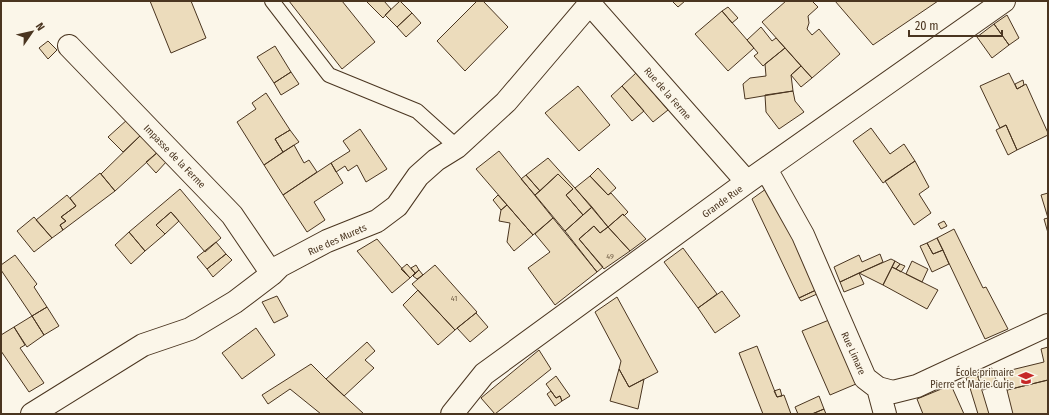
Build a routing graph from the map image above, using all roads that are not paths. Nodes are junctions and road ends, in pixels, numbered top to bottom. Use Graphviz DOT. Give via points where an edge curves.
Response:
graph roads {
  1 [pos="272,1"];
  2 [pos="1004,1"];
  3 [pos="591,2"];
  4 [pos="69,46"];
  5 [pos="457,147"];
  6 [pos="766,169"];
  7 [pos="747,182"];
  8 [pos="272,274"];
  9 [pos="1048,325"];
  10 [pos="878,388"];
  11 [pos="32,414"];
  12 [pos="452,414"];
  13 [pos="885,414"];
  1 -- 5 [label="lane" via="329,75 417,111"];
  2 -- 6 [label="street, Grande Rue"];
  3 -- 5 [label="street, Rue des Murets" via="506,102"];
  3 -- 7 [label="street, Rue de la Ferme"];
  4 -- 8 [label="street, Impasse de la Ferme" via="232,215"];
  5 -- 8 [label="street, Rue des Murets" via="436,160 418,176 396,206 377,221 327,241 280,266"];
  6 -- 7 [label="street, Grande Rue"];
  6 -- 10 [label="street, Rue Limare" via="803,235 865,378"];
  7 -- 12 [label="street, Grande Rue" via="484,374"];
  8 -- 11 [label="street, Rue des Murets" via="235,302 190,329 143,346"];
  9 -- 10 [label="street" via="917,386 893,392"];
  10 -- 13 [label="street"];
}
